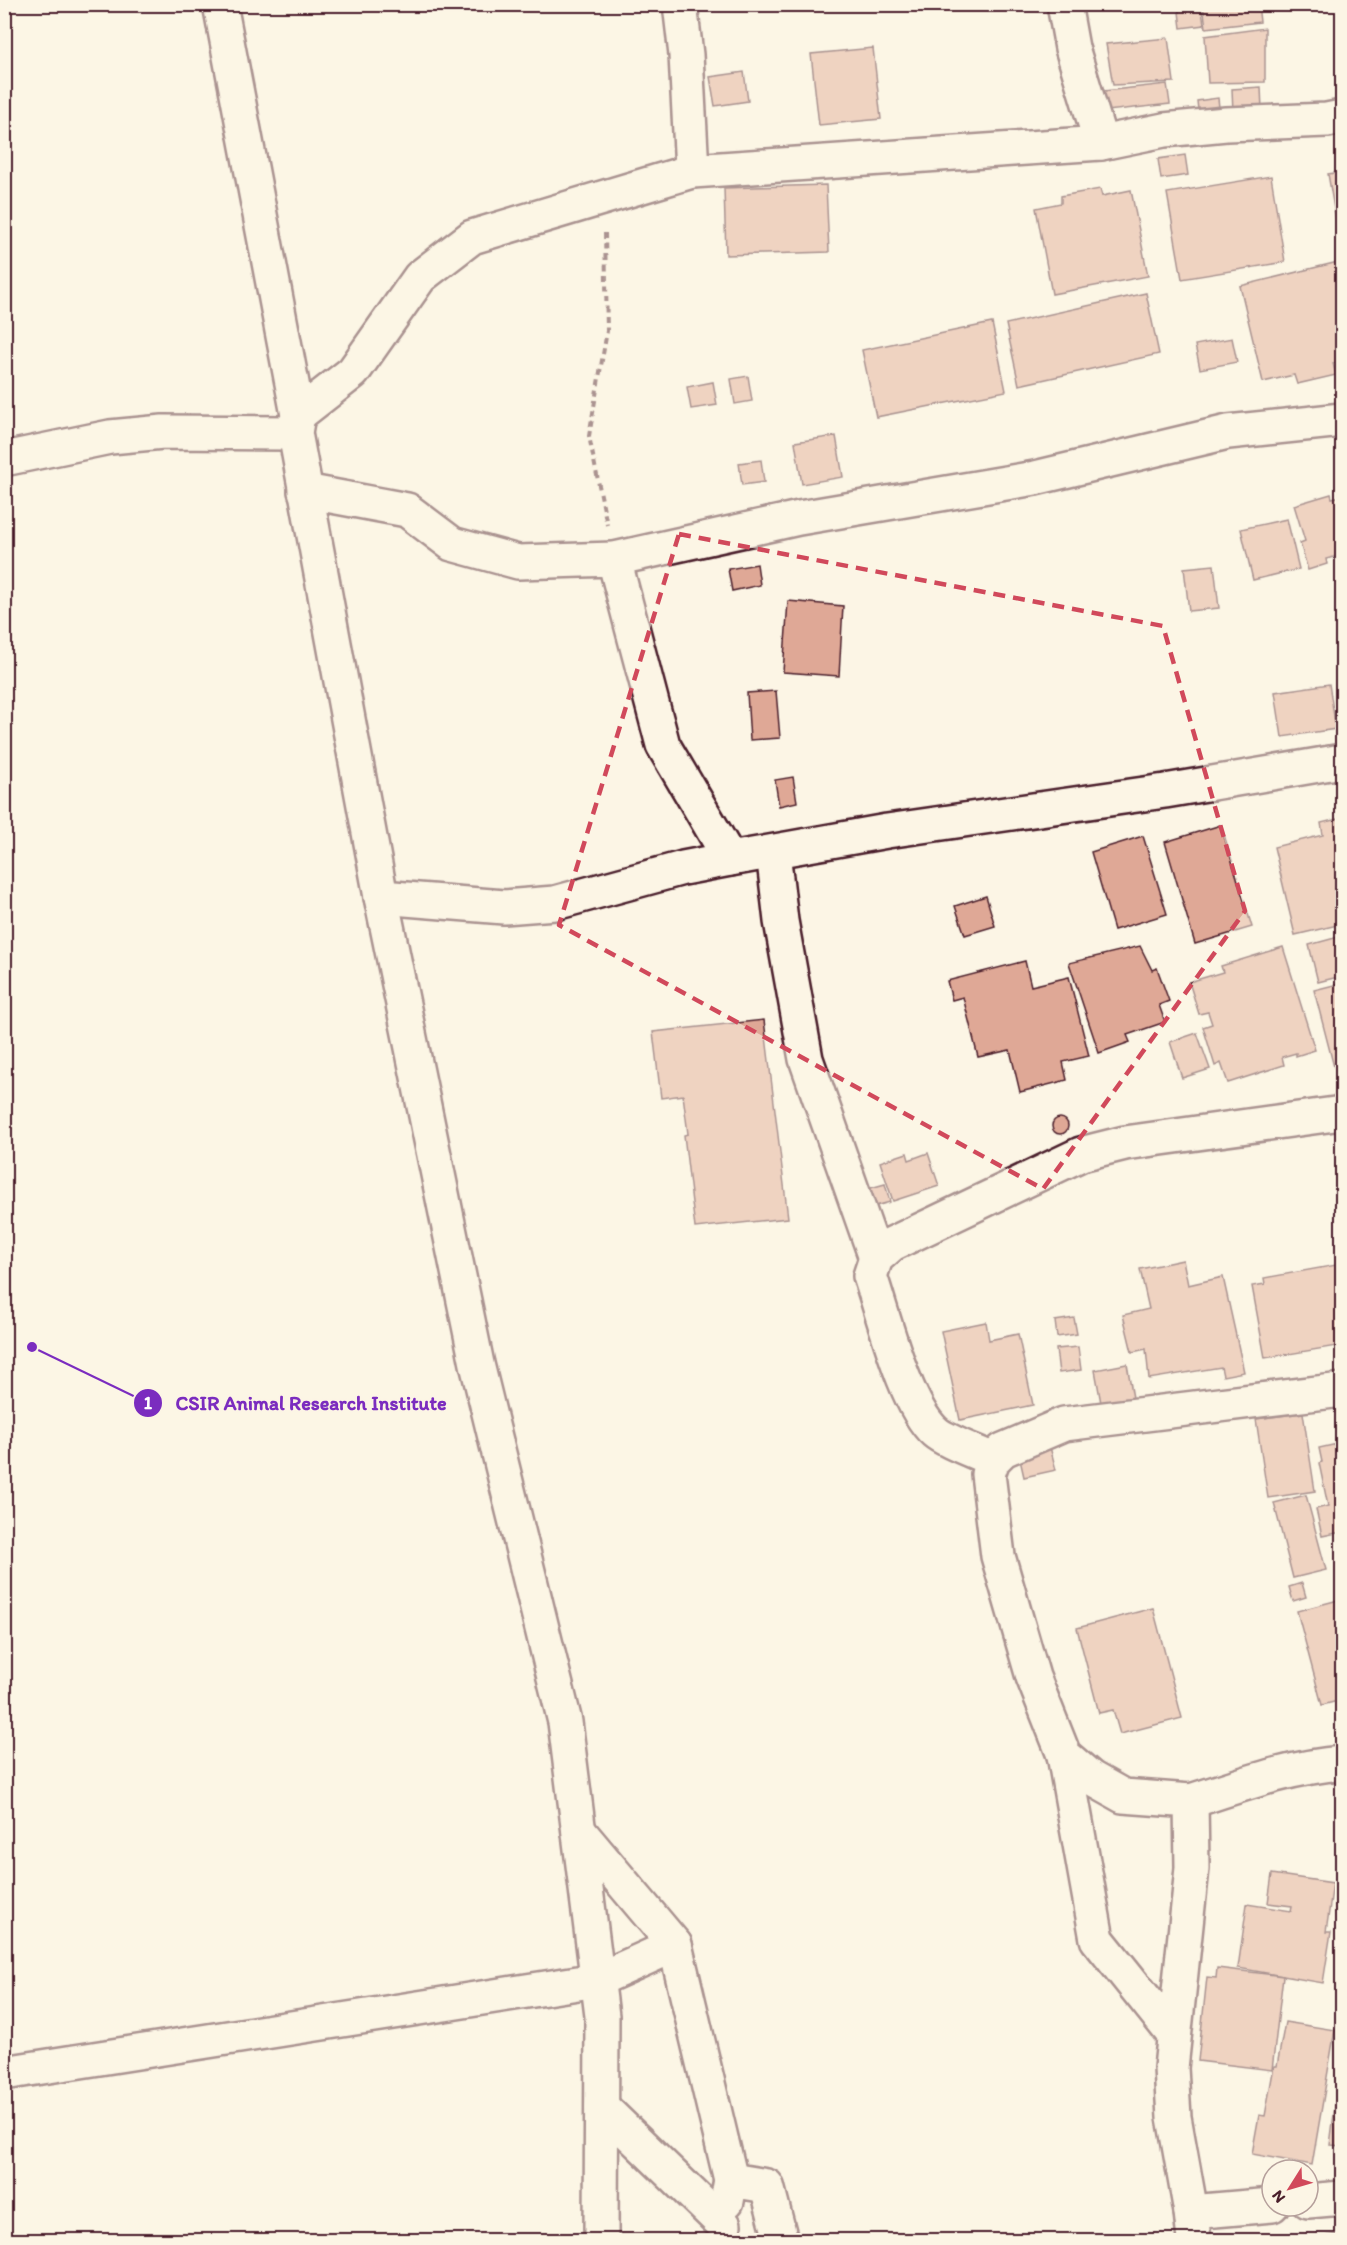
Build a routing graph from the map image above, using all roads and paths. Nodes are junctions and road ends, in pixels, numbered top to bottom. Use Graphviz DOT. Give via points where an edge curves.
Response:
graph roads {
  1 [pos="220,4"];
  2 [pos="680,4"];
  3 [pos="1064,4"];
  4 [pos="1342,117"];
  5 [pos="1101,142"];
  6 [pos="692,171"];
  7 [pos="604,196"];
  8 [pos="1342,420"];
  9 [pos="297,424"];
  10 [pos="4,459"];
  11 [pos="305,491"];
  12 [pos="614,559"];
  13 [pos="1342,761"];
  14 [pos="773,852"];
  15 [pos="730,859"];
  16 [pos="381,897"];
  17 [pos="1342,1113"];
  18 [pos="876,1258"];
  19 [pos="1342,1390"];
  20 [pos="993,1460"];
  21 [pos="1064,1755"];
  22 [pos="1342,1763"];
  23 [pos="1191,1801"];
  24 [pos="579,1831"];
  25 [pos="675,1945"];
  26 [pos="597,1980"];
  27 [pos="1174,2035"];
  28 [pos="4,2073"];
  29 [pos="602,2106"];
  30 [pos="731,2180"];
  31 [pos="1342,2198"];
  32 [pos="1320,2200"];
  33 [pos="1260,2208"];
  34 [pos="1193,2226"];
  35 [pos="729,2233"];
  36 [pos="601,2241"];
  37 [pos="780,2241"];
  1 -- 9 [label="street"];
  2 -- 6 [label="street"];
  3 -- 5 [label="street" via="1072,48"];
  4 -- 5 [label="street" via="1164,130"];
  5 -- 6 [label="street"];
  6 -- 7 [label="street"];
  7 -- 9 [label="street" via="472,237 420,277 353,372"];
  7 -- 12 [label="path" via="607,331 589,436"];
  8 -- 12 [label="street" via="1228,432 1035,478 799,518"];
  9 -- 10 [label="street" via="121,436"];
  9 -- 11 [label="street"];
  11 -- 12 [label="street" via="407,510 452,544 518,562"];
  11 -- 16 [label="street"];
  12 -- 15 [label="street" via="663,745"];
  13 -- 14 [label="street"];
  14 -- 15 [label="street"];
  14 -- 18 [label="street" via="806,1059"];
  15 -- 16 [label="street" via="555,903 504,907"];
  16 -- 24 [label="street" via="477,1364 565,1722"];
  17 -- 18 [label="street" via="1125,1143 1081,1154 892,1244"];
  18 -- 20 [label="street" via="870,1276 910,1394 921,1414 935,1433"];
  19 -- 20 [label="street" via="1064,1424 1003,1450"];
  20 -- 21 [label="street" via="988,1474 998,1556 1033,1677"];
  21 -- 23 [label="street" via="1091,1778 1123,1796"];
  21 -- 27 [label="street" via="1097,1939"];
  22 -- 23 [label="street" via="1257,1779"];
  23 -- 27 [label="street" via="1192,1868"];
  24 -- 25 [label="street"];
  24 -- 26 [label="street"];
  25 -- 26 [label="street"];
  25 -- 30 [label="street"];
  26 -- 28 [label="street"];
  26 -- 29 [label="street" via="602,2016"];
  27 -- 34 [label="street" via="1174,2117"];
  29 -- 35 [label="street"];
  29 -- 36 [label="street"];
  30 -- 35 [label="street"];
  30 -- 37 [label="street" via="767,2186"];
  31 -- 32 [label="street"];
  33 -- 34 [label="street"];
}
